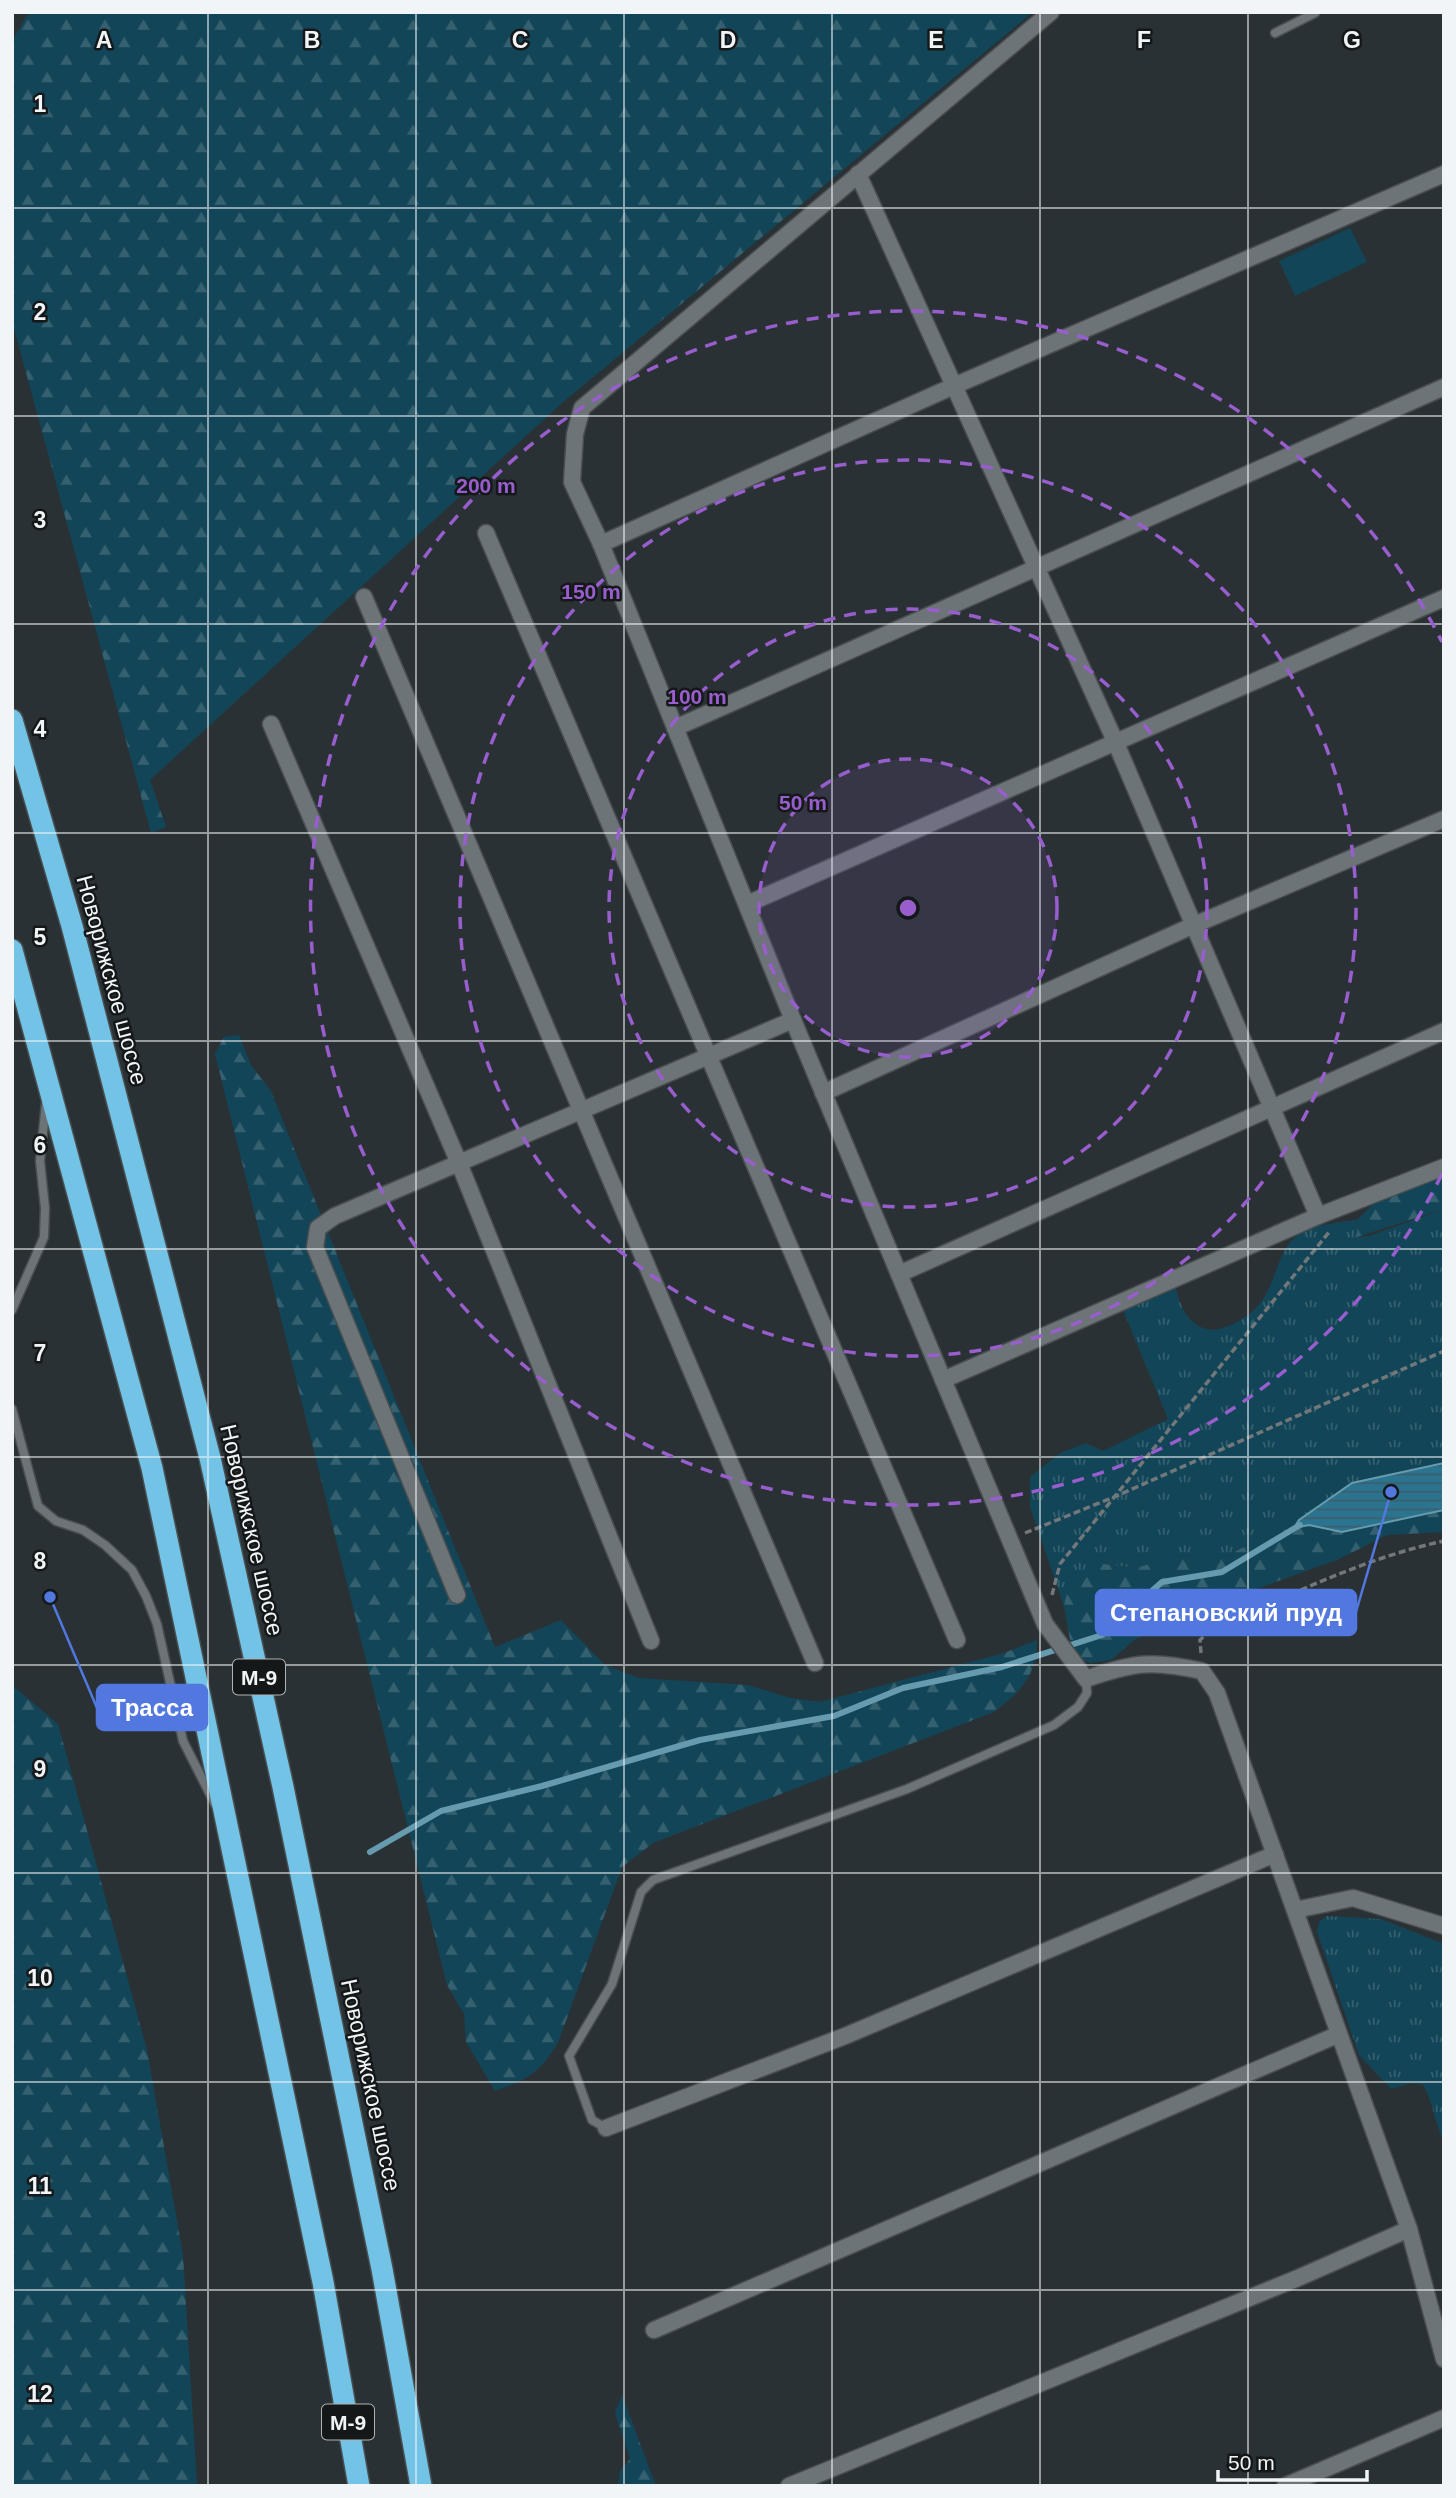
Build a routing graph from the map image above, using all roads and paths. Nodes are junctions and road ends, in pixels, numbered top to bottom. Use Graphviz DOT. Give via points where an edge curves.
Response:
graph roads {
  1 [pos="1051,12"];
  2 [pos="1315,12"];
  3 [pos="1275,33"];
  4 [pos="858,174"];
  5 [pos="1444,174"];
  6 [pos="956,385"];
  7 [pos="1444,387"];
  8 [pos="486,533"];
  9 [pos="601,544"];
  10 [pos="1037,568"];
  11 [pos="364,597"];
  12 [pos="1444,598"];
  13 [pos="12,720"];
  14 [pos="271,724"];
  15 [pos="675,728"];
  16 [pos="1115,741"];
  17 [pos="1444,819"];
  18 [pos="747,904"];
  19 [pos="1194,925"];
  20 [pos="12,950"];
  21 [pos="793,1020"];
  22 [pos="1444,1031"];
  23 [pos="709,1056"];
  24 [pos="48,1083"];
  25 [pos="823,1093"];
  26 [pos="1272,1106"];
  27 [pos="581,1110"];
  28 [pos="458,1163"];
  29 [pos="1444,1167"];
  30 [pos="1349,1203"];
  31 [pos="1318,1216"];
  32 [pos="899,1274"];
  33 [pos="12,1311"];
  34 [pos="1444,1351"];
  35 [pos="943,1380"];
  36 [pos="12,1409"];
  37 [pos="23,1450"];
  38 [pos="12,1453"];
  39 [pos="1114,1497"];
  40 [pos="1010,1539"];
  41 [pos="1444,1541"];
  42 [pos="457,1595"];
  43 [pos="1049,1630"];
  44 [pos="957,1640"];
  45 [pos="651,1641"];
  46 [pos="815,1663"];
  47 [pos="1202,1671"];
  48 [pos="1086,1679"];
  49 [pos="227,1829"];
  50 [pos="1275,1854"];
  51 [pos="1295,1910"];
  52 [pos="1444,1926"];
  53 [pos="1337,2035"];
  54 [pos="606,2129"];
  55 [pos="1409,2229"];
  56 [pos="654,2330"];
  57 [pos="1444,2359"];
  58 [pos="1444,2418"];
  59 [pos="359,2486"];
  60 [pos="421,2486"];
  61 [pos="789,2486"];
  62 [pos="1285,2486"];
  1 -- 4 [label="street"];
  2 -- 3 [label="lane"];
  4 -- 6 [label="street"];
  4 -- 9 [label="street" via="582,408 572,482"];
  5 -- 6 [label="street"];
  6 -- 9 [label="street"];
  6 -- 10 [label="street"];
  7 -- 10 [label="street"];
  8 -- 23 [label="street"];
  9 -- 15 [label="street"];
  10 -- 15 [label="street"];
  10 -- 16 [label="street"];
  11 -- 27 [label="street"];
  12 -- 16 [label="street"];
  13 -- 60 [label="highway, Новорижское шоссе / М-9" via="72,926 210,1458 374,2229"];
  14 -- 28 [label="street"];
  15 -- 18 [label="street"];
  16 -- 18 [label="street"];
  16 -- 19 [label="street"];
  17 -- 19 [label="street"];
  18 -- 21 [label="street"];
  19 -- 25 [label="street"];
  19 -- 26 [label="street"];
  20 -- 24 [label="highway, М-9"];
  21 -- 23 [label="street"];
  21 -- 25 [label="street"];
  22 -- 26 [label="street"];
  23 -- 27 [label="street"];
  23 -- 44 [label="street"];
  24 -- 33 [label="lane" via="40,1161 46,1208 44,1237"];
  24 -- 49 [label="highway, М-9" via="152,1468"];
  25 -- 32 [label="street"];
  26 -- 31 [label="street"];
  26 -- 32 [label="street"];
  27 -- 28 [label="street"];
  27 -- 46 [label="street"];
  28 -- 42 [label="street" via="335,1216 318,1228 315,1247"];
  28 -- 45 [label="street"];
  29 -- 30 [label="street"];
  30 -- 31 [label="street"];
  30 -- 39 [label="path"];
  31 -- 35 [label="street"];
  32 -- 35 [label="street"];
  34 -- 39 [label="path"];
  35 -- 40 [label="street"];
  36 -- 37 [label="lane"];
  37 -- 38 [label="lane"];
  37 -- 49 [label="lane" via="38,1506 56,1521 83,1530 132,1570 157,1624 183,1741"];
  39 -- 40 [label="path"];
  39 -- 43 [label="path" via="1060,1564"];
  40 -- 43 [label="street"];
  41 -- 47 [label="path" via="1337,1575 1211,1630 1200,1640"];
  43 -- 48 [label="street"];
  47 -- 48 [label="street" via="1162,1662 1123,1666"];
  47 -- 50 [label="street" via="1217,1693"];
  48 -- 54 [label="lane" via="1087,1693 1079,1707 1054,1725 907,1789 653,1880 641,1892 612,1984 569,2056 592,2120"];
  49 -- 59 [label="highway, М-9" via="323,2282"];
  50 -- 51 [label="street"];
  50 -- 54 [label="street" via="845,2036"];
  51 -- 52 [label="street" via="1353,1898"];
  51 -- 53 [label="street"];
  53 -- 55 [label="street"];
  53 -- 56 [label="street"];
  55 -- 57 [label="street"];
  55 -- 61 [label="street"];
  58 -- 62 [label="street"];
}
